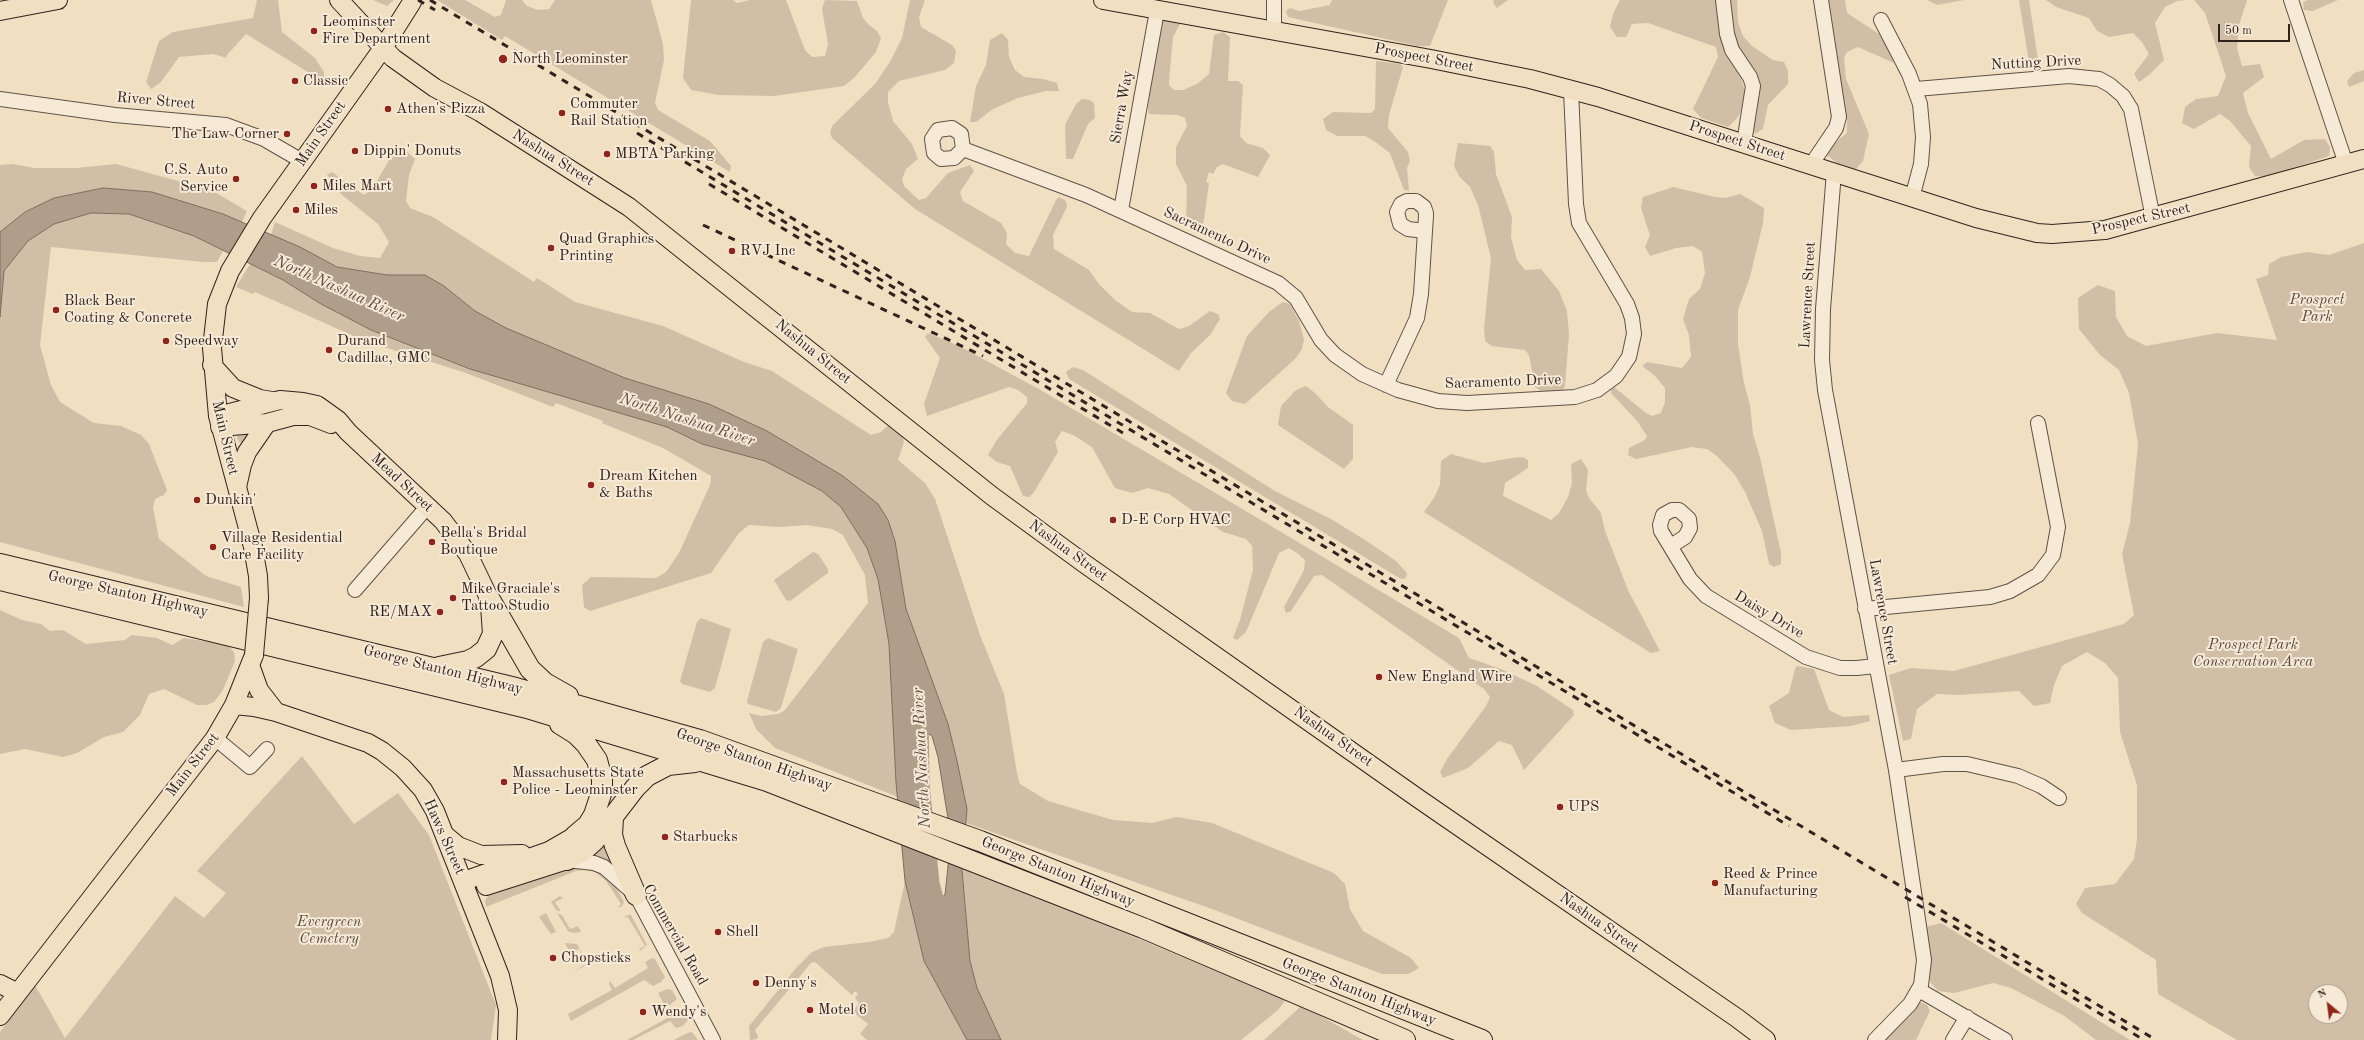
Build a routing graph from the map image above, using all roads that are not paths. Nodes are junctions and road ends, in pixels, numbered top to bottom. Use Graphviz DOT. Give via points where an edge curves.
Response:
graph roads {
  1 [pos="58,0"];
  2 [pos="339,0"];
  3 [pos="1103,0"];
  4 [pos="1274,0"];
  5 [pos="1723,0"];
  6 [pos="1821,0"];
  7 [pos="2291,0"];
  8 [pos="412,2"];
  9 [pos="0,11"];
  10 [pos="1157,11"];
  11 [pos="1881,20"];
  12 [pos="1274,31"];
  13 [pos="383,48"];
  14 [pos="1571,90"];
  15 [pos="1916,90"];
  16 [pos="0,99"];
  17 [pos="1744,143"];
  18 [pos="963,148"];
  19 [pos="2364,159"];
  20 [pos="302,161"];
  21 [pos="2346,164"];
  22 [pos="1811,165"];
  23 [pos="1834,172"];
  24 [pos="1912,198"];
  25 [pos="1121,210"];
  26 [pos="2153,218"];
  27 [pos="1425,231"];
  28 [pos="212,365"];
  29 [pos="1386,385"];
  30 [pos="273,402"];
  31 [pos="219,422"];
  32 [pos="2038,422"];
  33 [pos="267,423"];
  34 [pos="348,432"];
  35 [pos="237,490"];
  36 [pos="428,506"];
  37 [pos="1670,546"];
  38 [pos="0,564"];
  39 [pos="0,580"];
  40 [pos="355,590"];
  41 [pos="489,598"];
  42 [pos="1865,609"];
  43 [pos="252,660"];
  44 [pos="1875,666"];
  45 [pos="433,668"];
  46 [pos="234,705"];
  47 [pos="527,708"];
  48 [pos="594,710"];
  49 [pos="276,712"];
  50 [pos="216,738"];
  51 [pos="267,749"];
  52 [pos="707,762"];
  53 [pos="1896,770"];
  54 [pos="2059,798"];
  55 [pos="613,818"];
  56 [pos="446,836"];
  57 [pos="575,836"];
  58 [pos="549,851"];
  59 [pos="567,860"];
  60 [pos="466,887"];
  61 [pos="636,895"];
  62 [pos="0,984"];
  63 [pos="1919,990"];
  64 [pos="16,992"];
  65 [pos="0,1016"];
  66 [pos="1967,1017"];
  67 [pos="507,1040"];
  68 [pos="713,1040"];
  69 [pos="1405,1040"];
  70 [pos="1482,1040"];
  71 [pos="1766,1040"];
  72 [pos="1875,1040"];
  73 [pos="1954,1040"];
  74 [pos="2005,1040"];
  1 -- 9 [label="main road"];
  2 -- 13 [label="main road, Nashua Street"];
  3 -- 10 [label="main road, Prospect Street"];
  4 -- 12 [label="street"];
  5 -- 17 [label="street" via="1727,34 1732,50 1753,86"];
  6 -- 22 [label="street" via="1839,117 1836,128"];
  7 -- 21 [label="street"];
  8 -- 13 [label="main road, Main Street"];
  10 -- 12 [label="main road, Prospect Street"];
  10 -- 25 [label="street, Sierra Way"];
  11 -- 15 [label="street"];
  12 -- 14 [label="main road, Prospect Street" via="1473,67"];
  13 -- 20 [label="main road, Main Street"];
  13 -- 71 [label="main road, Nashua Street" via="435,88 480,112 629,207 992,496 1419,799"];
  14 -- 17 [label="main road, Prospect Street"];
  14 -- 29 [label="street, Sacramento Drive" via="1577,213 1584,233 1630,311 1634,334 1625,364 1604,386 1575,397 1452,403 1418,397"];
  15 -- 24 [label="street" via="1923,137 1921,164"];
  15 -- 26 [label="street, Nutting Drive" via="2069,76 2099,79 2123,96 2130,109"];
  16 -- 20 [label="street, River Street" via="115,115 226,125 264,139"];
  17 -- 22 [label="main road, Prospect Street"];
  18 -- 25 [label="street, Sacramento Drive" via="1059,183"];
  19 -- 21 [label="main road, Prospect Street"];
  20 -- 28 [label="main road, Main Street" via="262,218 230,271 217,304"];
  21 -- 26 [label="main road, Prospect Street"];
  22 -- 23 [label="main road, Prospect Street"];
  23 -- 24 [label="main road, Prospect Street"];
  23 -- 42 [label="street, Lawrence Street" via="1824,294 1822,360 1840,479"];
  24 -- 26 [label="main road, Prospect Street" via="2020,230 2052,234 2105,230"];
  25 -- 29 [label="street, Sacramento Drive" via="1285,286 1296,298 1321,340 1335,355 1362,374"];
  27 -- 29 [label="street" via="1417,318"];
  28 -- 30 [label="main road" via="233,388"];
  28 -- 31 [label="main road, Main Street"];
  30 -- 31 [label="main road, Mead Street"];
  30 -- 34 [label="main road, Mead Street" via="290,400 317,405 338,420"];
  31 -- 33 [label="main road, Mead Street"];
  31 -- 35 [label="main road, Main Street"];
  32 -- 42 [label="street" via="2058,527 2053,555 2043,570 2021,586 1990,597"];
  33 -- 34 [label="main road, Mead Street" via="293,416 310,416"];
  33 -- 35 [label="main road" via="247,452 238,477"];
  34 -- 36 [label="main road, Mead Street"];
  35 -- 43 [label="main road, Main Street, bridge" via="253,547 258,576 259,598"];
  36 -- 40 [label="street"];
  36 -- 41 [label="main road, Mead Street" via="460,542"];
  37 -- 44 [label="street, Daisy Drive" via="1690,579 1706,596 1806,657 1840,668"];
  38 -- 45 [label="highway, George Stanton Highway"];
  39 -- 47 [label="highway, George Stanton Highway"];
  41 -- 45 [label="highway" via="493,634 486,649 468,661"];
  41 -- 48 [label="highway" via="530,669 551,686"];
  42 -- 44 [label="street, Lawrence Street"];
  43 -- 46 [label="main road, Main Street"];
  43 -- 49 [label="main road" via="259,690"];
  44 -- 53 [label="street, Lawrence Street"];
  45 -- 48 [label="highway, George Stanton Highway"];
  46 -- 49 [label="main road, Haws Street"];
  46 -- 50 [label="main road, Main Street"];
  47 -- 52 [label="highway, George Stanton Highway"];
  47 -- 57 [label="highway" via="576,734 591,751 600,768 602,791 594,815 588,825"];
  48 -- 70 [label="highway, George Stanton Highway" via="700,740 894,809"];
  49 -- 56 [label="main road, Haws Street" via="342,733 382,751 403,768 423,790"];
  50 -- 51 [label="street" via="250,767"];
  50 -- 64 [label="main road, Main Street"];
  52 -- 55 [label="highway" via="672,764 656,770 639,784"];
  52 -- 69 [label="highway, George Stanton Highway" via="767,781 976,861 1143,928"];
  53 -- 54 [label="street" via="1943,764 1967,764 2018,776 2041,786"];
  53 -- 63 [label="street, Lawrence Street" via="1924,960"];
  55 -- 59 [label="highway" via="591,843"];
  55 -- 61 [label="highway" via="612,835 615,846"];
  56 -- 58 [label="main road" via="458,846 481,855 507,856"];
  56 -- 60 [label="main road, Haws Street"];
  57 -- 58 [label="main road"];
  58 -- 60 [label="main road"];
  59 -- 60 [label="main road"];
  59 -- 61 [label="street, Commercial Road" via="594,863 604,867"];
  60 -- 67 [label="main road, Haws Street" via="505,994 509,1015"];
  61 -- 68 [label="street, Commercial Road"];
  62 -- 64 [label="main road"];
  63 -- 66 [label="street"];
  63 -- 72 [label="street, Lawrence Street" via="1910,1004"];
  64 -- 65 [label="main road, Main Street"];
  66 -- 73 [label="street"];
  66 -- 74 [label="street"];
}
